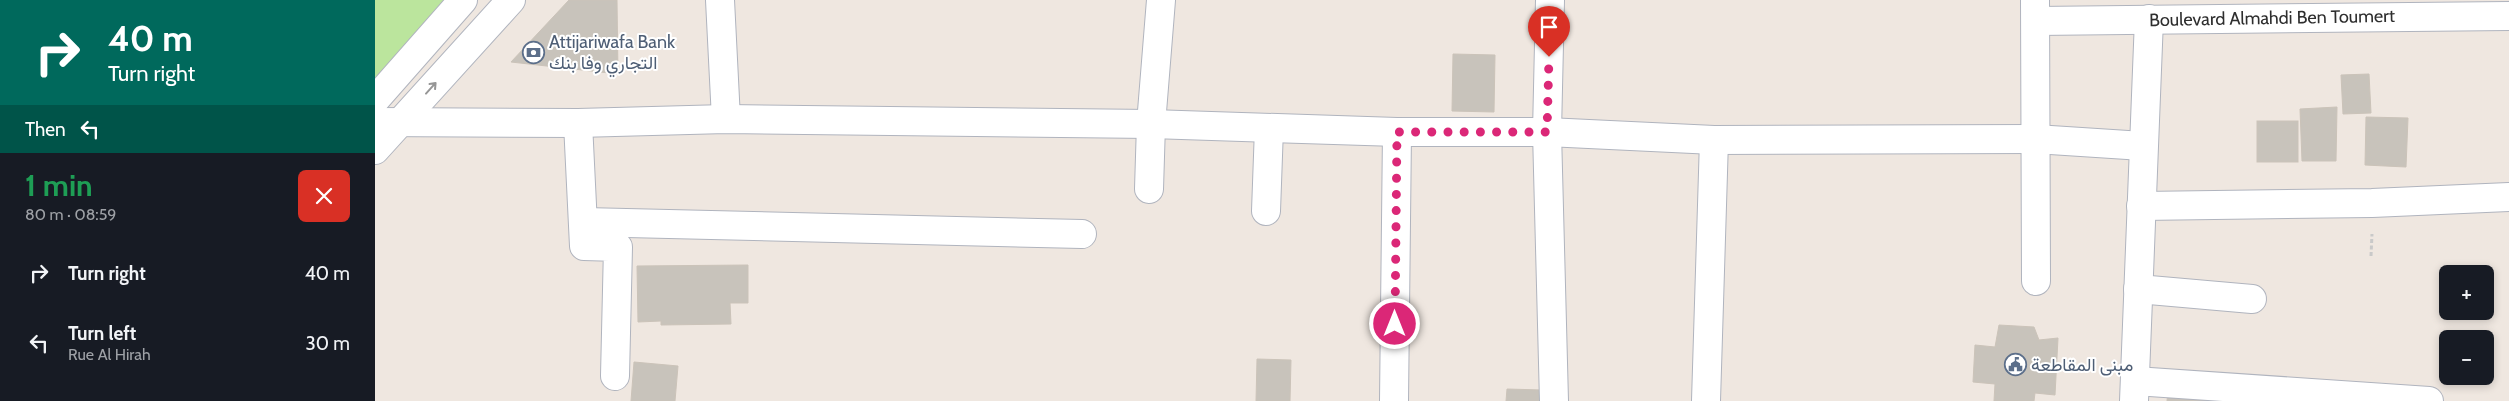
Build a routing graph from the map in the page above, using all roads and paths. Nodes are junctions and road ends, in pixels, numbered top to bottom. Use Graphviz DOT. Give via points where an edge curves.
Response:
graph roads {
  1 [pos="463,0"];
  2 [pos="511,0"];
  3 [pos="720,0"];
  4 [pos="1161,0"];
  5 [pos="1550,0"];
  6 [pos="2268,9"];
  7 [pos="2036,10"];
  8 [pos="2509,16"];
  9 [pos="2149,19"];
  10 [pos="375,100"];
  11 [pos="726,119"];
  12 [pos="387,123"];
  13 [pos="578,123"];
  14 [pos="1151,124"];
  15 [pos="1269,128"];
  16 [pos="1397,132"];
  17 [pos="1547,132"];
  18 [pos="1714,140"];
  19 [pos="2035,140"];
  20 [pos="2143,146"];
  21 [pos="375,150"];
  22 [pos="1149,189"];
  23 [pos="2509,197"];
  24 [pos="2141,206"];
  25 [pos="1266,211"];
  26 [pos="584,222"];
  27 [pos="1082,234"];
  28 [pos="2036,281"];
  29 [pos="2138,288"];
  30 [pos="2252,299"];
  31 [pos="615,376"];
  32 [pos="2134,391"];
  33 [pos="1395,401"];
  34 [pos="1554,401"];
  35 [pos="1706,401"];
  36 [pos="2429,401"];
  1 -- 10 [label="street"];
  12 -- 2 [label="street, one-way"];
  3 -- 11 [label="street"];
  4 -- 14 [label="street"];
  5 -- 17 [label="street"];
  6 -- 8 [label="street, Boulevard Almahdi Ben Toumert"];
  6 -- 9 [label="street, Boulevard Almahdi Ben Toumert"];
  7 -- 9 [label="street, Boulevard Almahdi Ben Toumert"];
  7 -- 19 [label="street"];
  9 -- 20 [label="street"];
  11 -- 13 [label="street"];
  11 -- 14 [label="street"];
  12 -- 13 [label="street"];
  12 -- 21 [label="street"];
  13 -- 26 [label="street"];
  14 -- 15 [label="street"];
  14 -- 22 [label="street"];
  15 -- 16 [label="street"];
  15 -- 25 [label="street"];
  16 -- 17 [label="street"];
  16 -- 33 [label="street"];
  17 -- 18 [label="street"];
  17 -- 34 [label="street"];
  18 -- 19 [label="street"];
  18 -- 35 [label="street"];
  19 -- 20 [label="street"];
  19 -- 28 [label="street"];
  20 -- 24 [label="street"];
  23 -- 24 [label="street" via="2372,203"];
  24 -- 29 [label="street"];
  26 -- 27 [label="street"];
  26 -- 31 [label="street" via="584,246 618,247"];
  29 -- 30 [label="street"];
  29 -- 32 [label="street"];
  32 -- 36 [label="street"];
}
